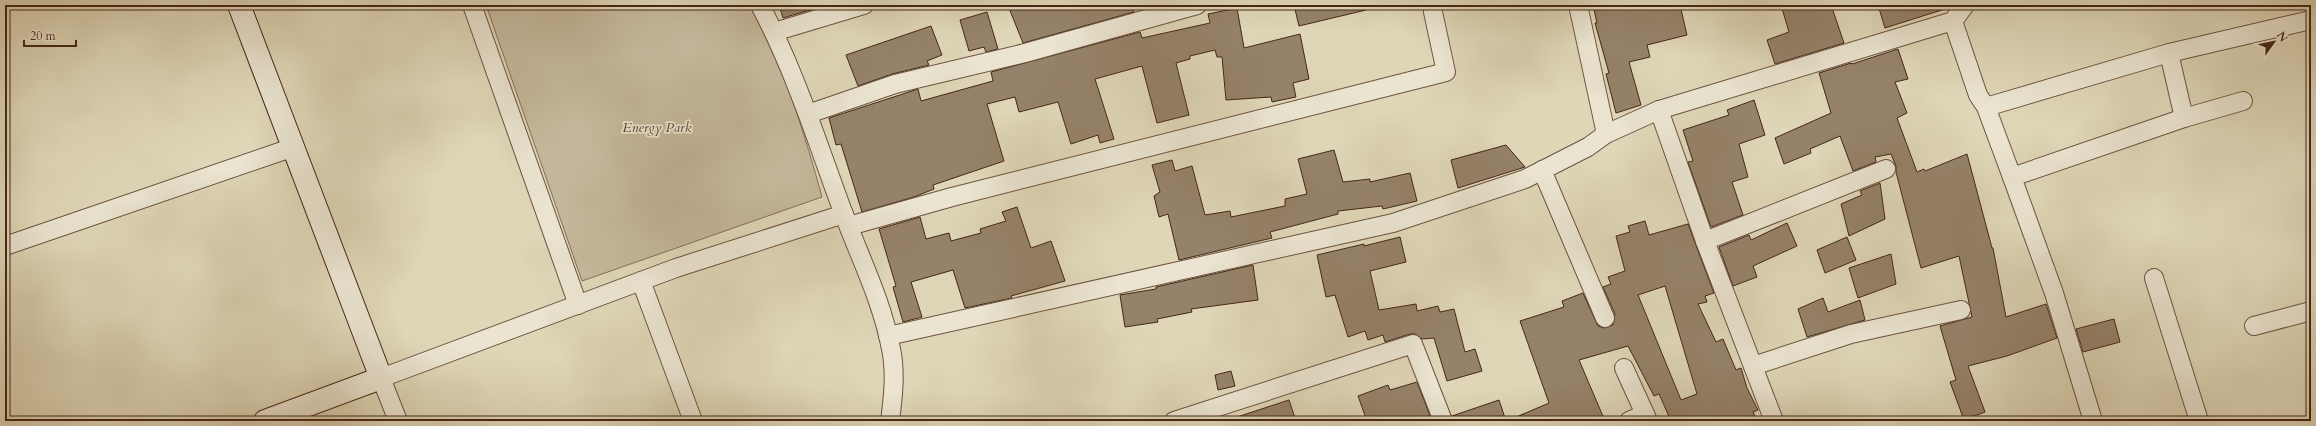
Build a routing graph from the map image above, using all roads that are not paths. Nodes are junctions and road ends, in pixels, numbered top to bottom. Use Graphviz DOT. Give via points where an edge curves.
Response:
graph roads {
  1 [pos="239,5"];
  2 [pos="472,5"];
  3 [pos="760,5"];
  4 [pos="864,5"];
  5 [pos="1197,5"];
  6 [pos="1578,5"];
  7 [pos="1965,5"];
  8 [pos="1433,12"];
  9 [pos="2311,20"];
  10 [pos="1953,21"];
  11 [pos="774,32"];
  12 [pos="2169,52"];
  13 [pos="2244,101"];
  14 [pos="1986,107"];
  15 [pos="1659,110"];
  16 [pos="808,114"];
  17 [pos="2184,118"];
  18 [pos="1606,134"];
  19 [pos="294,147"];
  20 [pos="1886,168"];
  21 [pos="1542,170"];
  22 [pos="2012,177"];
  23 [pos="846,220"];
  24 [pos="1705,241"];
  25 [pos="5,246"];
  26 [pos="2154,278"];
  27 [pos="641,281"];
  28 [pos="578,304"];
  29 [pos="1961,310"];
  30 [pos="2311,311"];
  31 [pos="1605,318"];
  32 [pos="2254,326"];
  33 [pos="888,336"];
  34 [pos="1752,366"];
  35 [pos="1624,368"];
  36 [pos="381,378"];
  37 [pos="1647,418"];
  38 [pos="265,421"];
  39 [pos="398,421"];
  40 [pos="693,421"];
  41 [pos="890,421"];
  42 [pos="1174,421"];
  43 [pos="1443,421"];
  44 [pos="1629,421"];
  45 [pos="1774,421"];
  46 [pos="2093,421"];
  47 [pos="2199,421"];
  1 -- 19 [label="street"];
  2 -- 28 [label="street"];
  3 -- 11 [label="street"];
  4 -- 11 [label="street"];
  5 -- 16 [label="street" via="1025,53 895,84"];
  6 -- 18 [label="street"];
  7 -- 10 [label="street"];
  8 -- 23 [label="street" via="1446,72 952,197"];
  9 -- 12 [label="street"];
  10 -- 14 [label="street" via="1978,95"];
  10 -- 15 [label="street"];
  11 -- 16 [label="street"];
  12 -- 14 [label="street"];
  12 -- 17 [label="street"];
  13 -- 17 [label="street"];
  14 -- 22 [label="street"];
  15 -- 18 [label="street"];
  15 -- 24 [label="street"];
  16 -- 23 [label="street"];
  17 -- 22 [label="street"];
  18 -- 21 [label="street"];
  19 -- 25 [label="street"];
  19 -- 36 [label="street"];
  20 -- 24 [label="street"];
  21 -- 31 [label="street"];
  21 -- 33 [label="street" via="1525,179 1393,223"];
  22 -- 46 [label="street" via="2054,293"];
  23 -- 27 [label="street"];
  23 -- 33 [label="street" via="878,300"];
  24 -- 34 [label="street"];
  26 -- 47 [label="street"];
  27 -- 28 [label="street"];
  27 -- 40 [label="street"];
  28 -- 36 [label="street"];
  29 -- 34 [label="street" via="1851,334"];
  30 -- 32 [label="street"];
  33 -- 41 [label="street" via="893,391"];
  34 -- 45 [label="street"];
  35 -- 37 [label="street"];
  36 -- 38 [label="street"];
  36 -- 39 [label="street"];
  37 -- 44 [label="street"];
  42 -- 43 [label="street" via="1413,344"];
}
